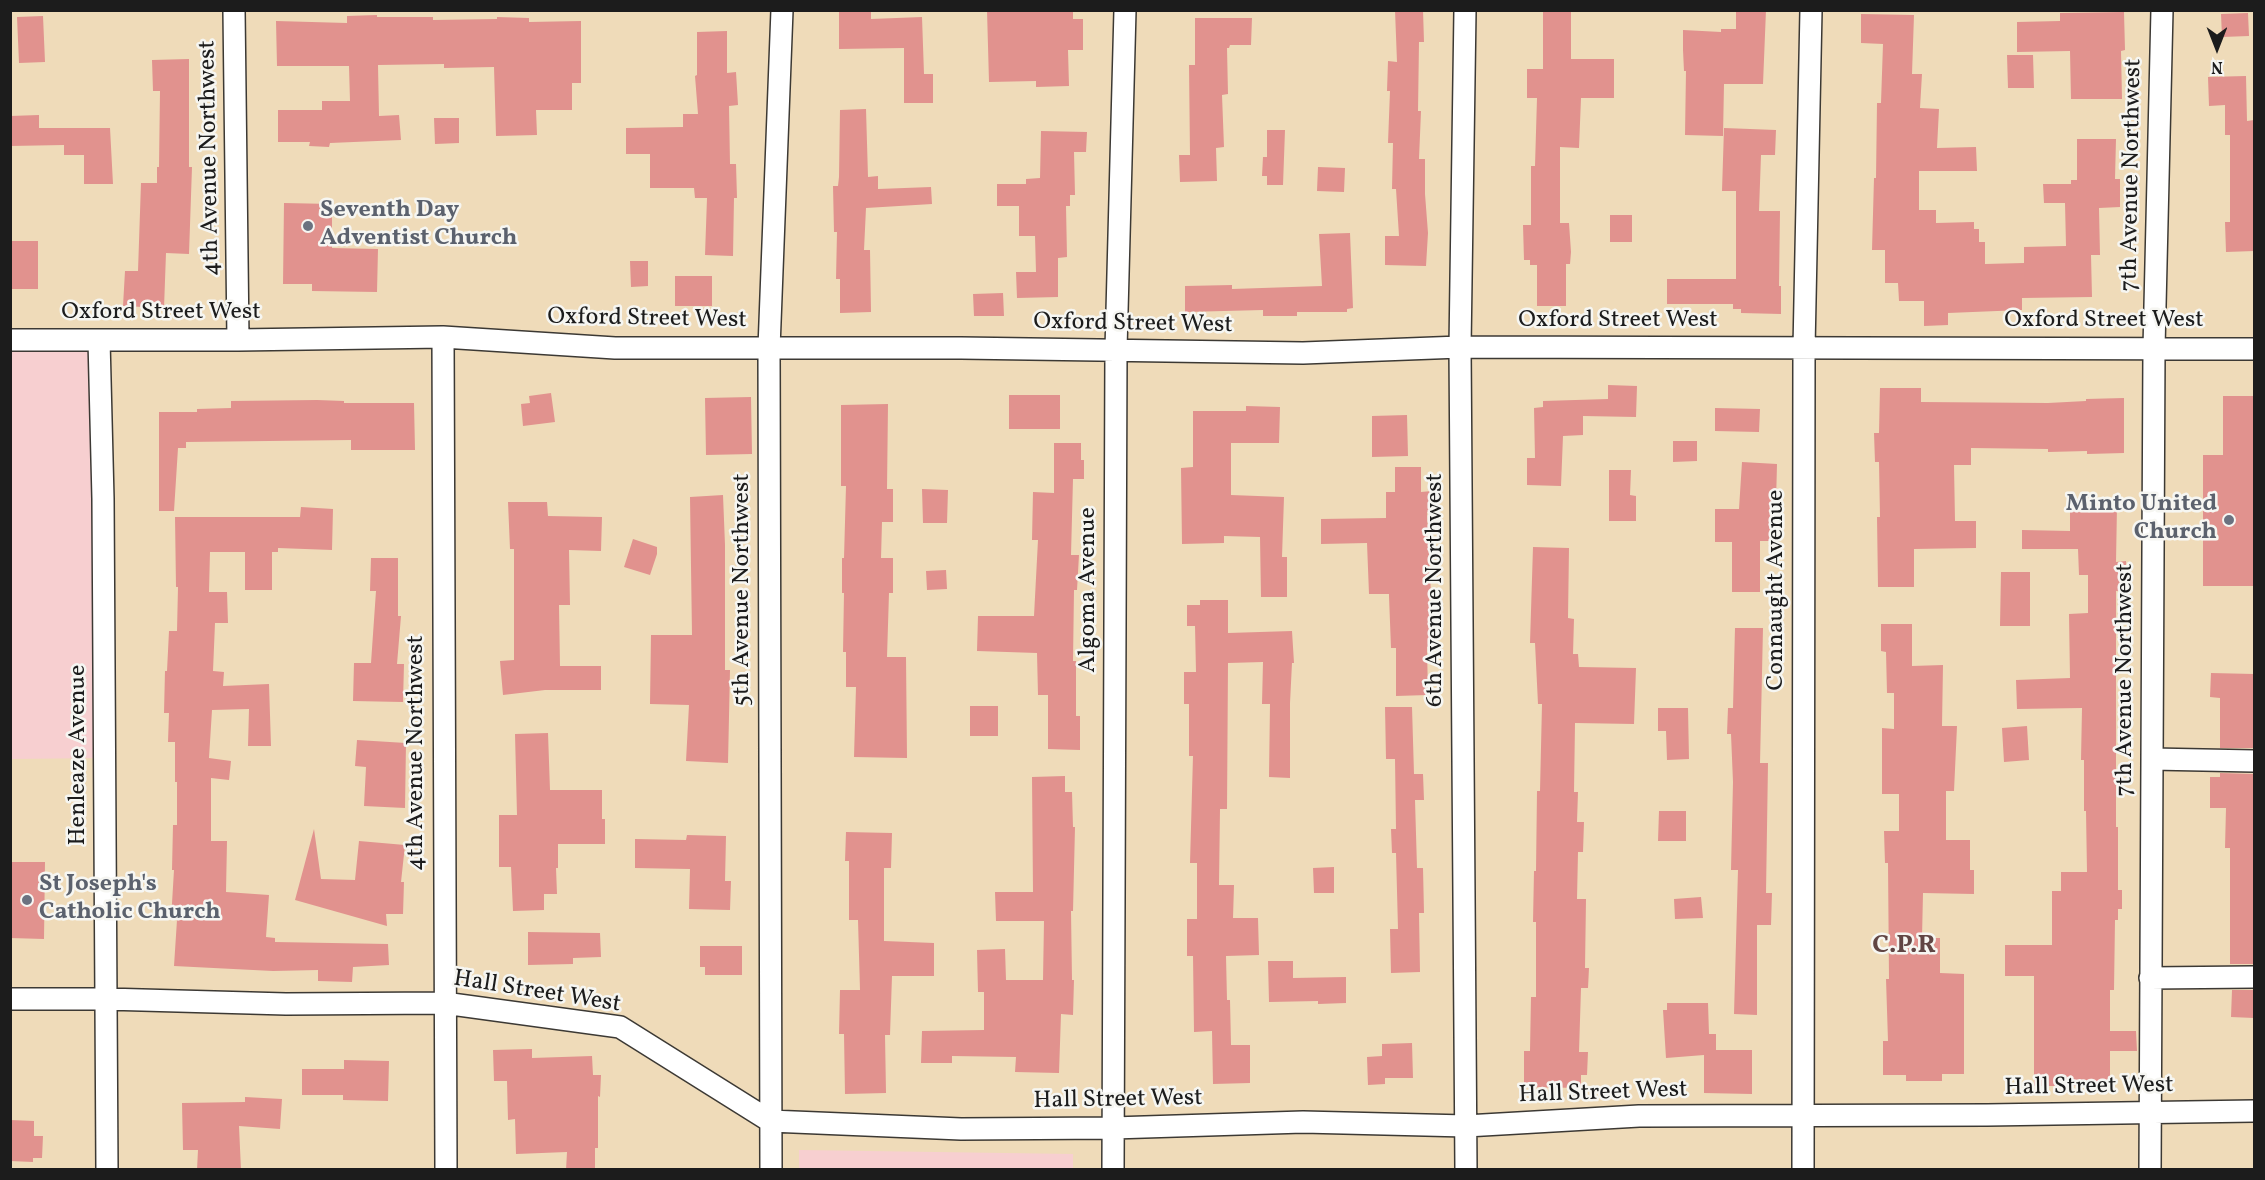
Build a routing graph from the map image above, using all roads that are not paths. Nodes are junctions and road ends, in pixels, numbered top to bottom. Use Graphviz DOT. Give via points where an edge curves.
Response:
graph roads {
  1 [pos="234,10"];
  2 [pos="782,10"];
  3 [pos="1125,10"];
  4 [pos="1465,10"];
  5 [pos="1811,10"];
  6 [pos="2162,10"];
  7 [pos="443,337"];
  8 [pos="10,340"];
  9 [pos="99,340"];
  10 [pos="238,340"];
  11 [pos="1460,347"];
  12 [pos="769,348"];
  13 [pos="1804,348"];
  14 [pos="2154,348"];
  15 [pos="1116,349"];
  16 [pos="2254,349"];
  17 [pos="2152,759"];
  18 [pos="2254,761"];
  19 [pos="2254,977"];
  20 [pos="2150,978"];
  21 [pos="10,999"];
  22 [pos="106,999"];
  23 [pos="444,1003"];
  24 [pos="2254,1111"];
  25 [pos="2150,1113"];
  26 [pos="1803,1115"];
  27 [pos="770,1121"];
  28 [pos="1466,1126"];
  29 [pos="1113,1128"];
  30 [pos="107,1170"];
  31 [pos="446,1170"];
  32 [pos="771,1170"];
  33 [pos="1113,1170"];
  34 [pos="1466,1170"];
  35 [pos="1803,1170"];
  36 [pos="2150,1170"];
  1 -- 10 [label="street, 4th Avenue Northwest"];
  2 -- 12 [label="street, 5th Avenue Northwest"];
  3 -- 15 [label="street, Algoma Avenue"];
  4 -- 11 [label="street, 6th Avenue Northwest"];
  5 -- 13 [label="street, Connaught Avenue"];
  6 -- 14 [label="street, 7th Avenue Northwest"];
  7 -- 10 [label="street, Oxford Street West"];
  7 -- 12 [label="street, Oxford Street West" via="615,348"];
  7 -- 23 [label="street, 4th Avenue Northwest"];
  8 -- 9 [label="street, Oxford Street West"];
  9 -- 10 [label="street, Oxford Street West"];
  9 -- 22 [label="street, Henleaze Avenue" via="104,510"];
  11 -- 13 [label="street, Oxford Street West"];
  11 -- 15 [label="street, Oxford Street West" via="1303,353"];
  11 -- 28 [label="street, 6th Avenue Northwest"];
  12 -- 15 [label="street, Oxford Street West"];
  12 -- 27 [label="street, 5th Avenue Northwest"];
  13 -- 14 [label="street, Oxford Street West"];
  13 -- 26 [label="street, Connaught Avenue"];
  14 -- 16 [label="street, Oxford Street West"];
  14 -- 17 [label="street, 7th Avenue Northwest"];
  15 -- 29 [label="street, Algoma Avenue"];
  17 -- 18 [label="street"];
  17 -- 20 [label="street, 7th Avenue Northwest"];
  19 -- 20 [label="street"];
  20 -- 25 [label="street, 7th Avenue Northwest"];
  21 -- 22 [label="street, Hall Street West"];
  22 -- 23 [label="street, Hall Street West"];
  22 -- 30 [label="street, Henleaze Avenue"];
  23 -- 27 [label="street, Hall Street West" via="620,1027"];
  23 -- 31 [label="street, 4th Avenue Northwest"];
  24 -- 25 [label="street, Hall Street West"];
  25 -- 26 [label="street, Hall Street West"];
  25 -- 36 [label="street, 7th Avenue Northwest"];
  26 -- 28 [label="street, Hall Street West" via="1640,1116"];
  26 -- 35 [label="street, Connaught Avenue"];
  27 -- 29 [label="street, Hall Street West" via="962,1129"];
  27 -- 32 [label="street, 5th Avenue Northwest"];
  28 -- 29 [label="street, Hall Street West" via="1304,1122"];
  28 -- 34 [label="street, 6th Avenue Northwest"];
  29 -- 33 [label="street, Algoma Avenue"];
}
